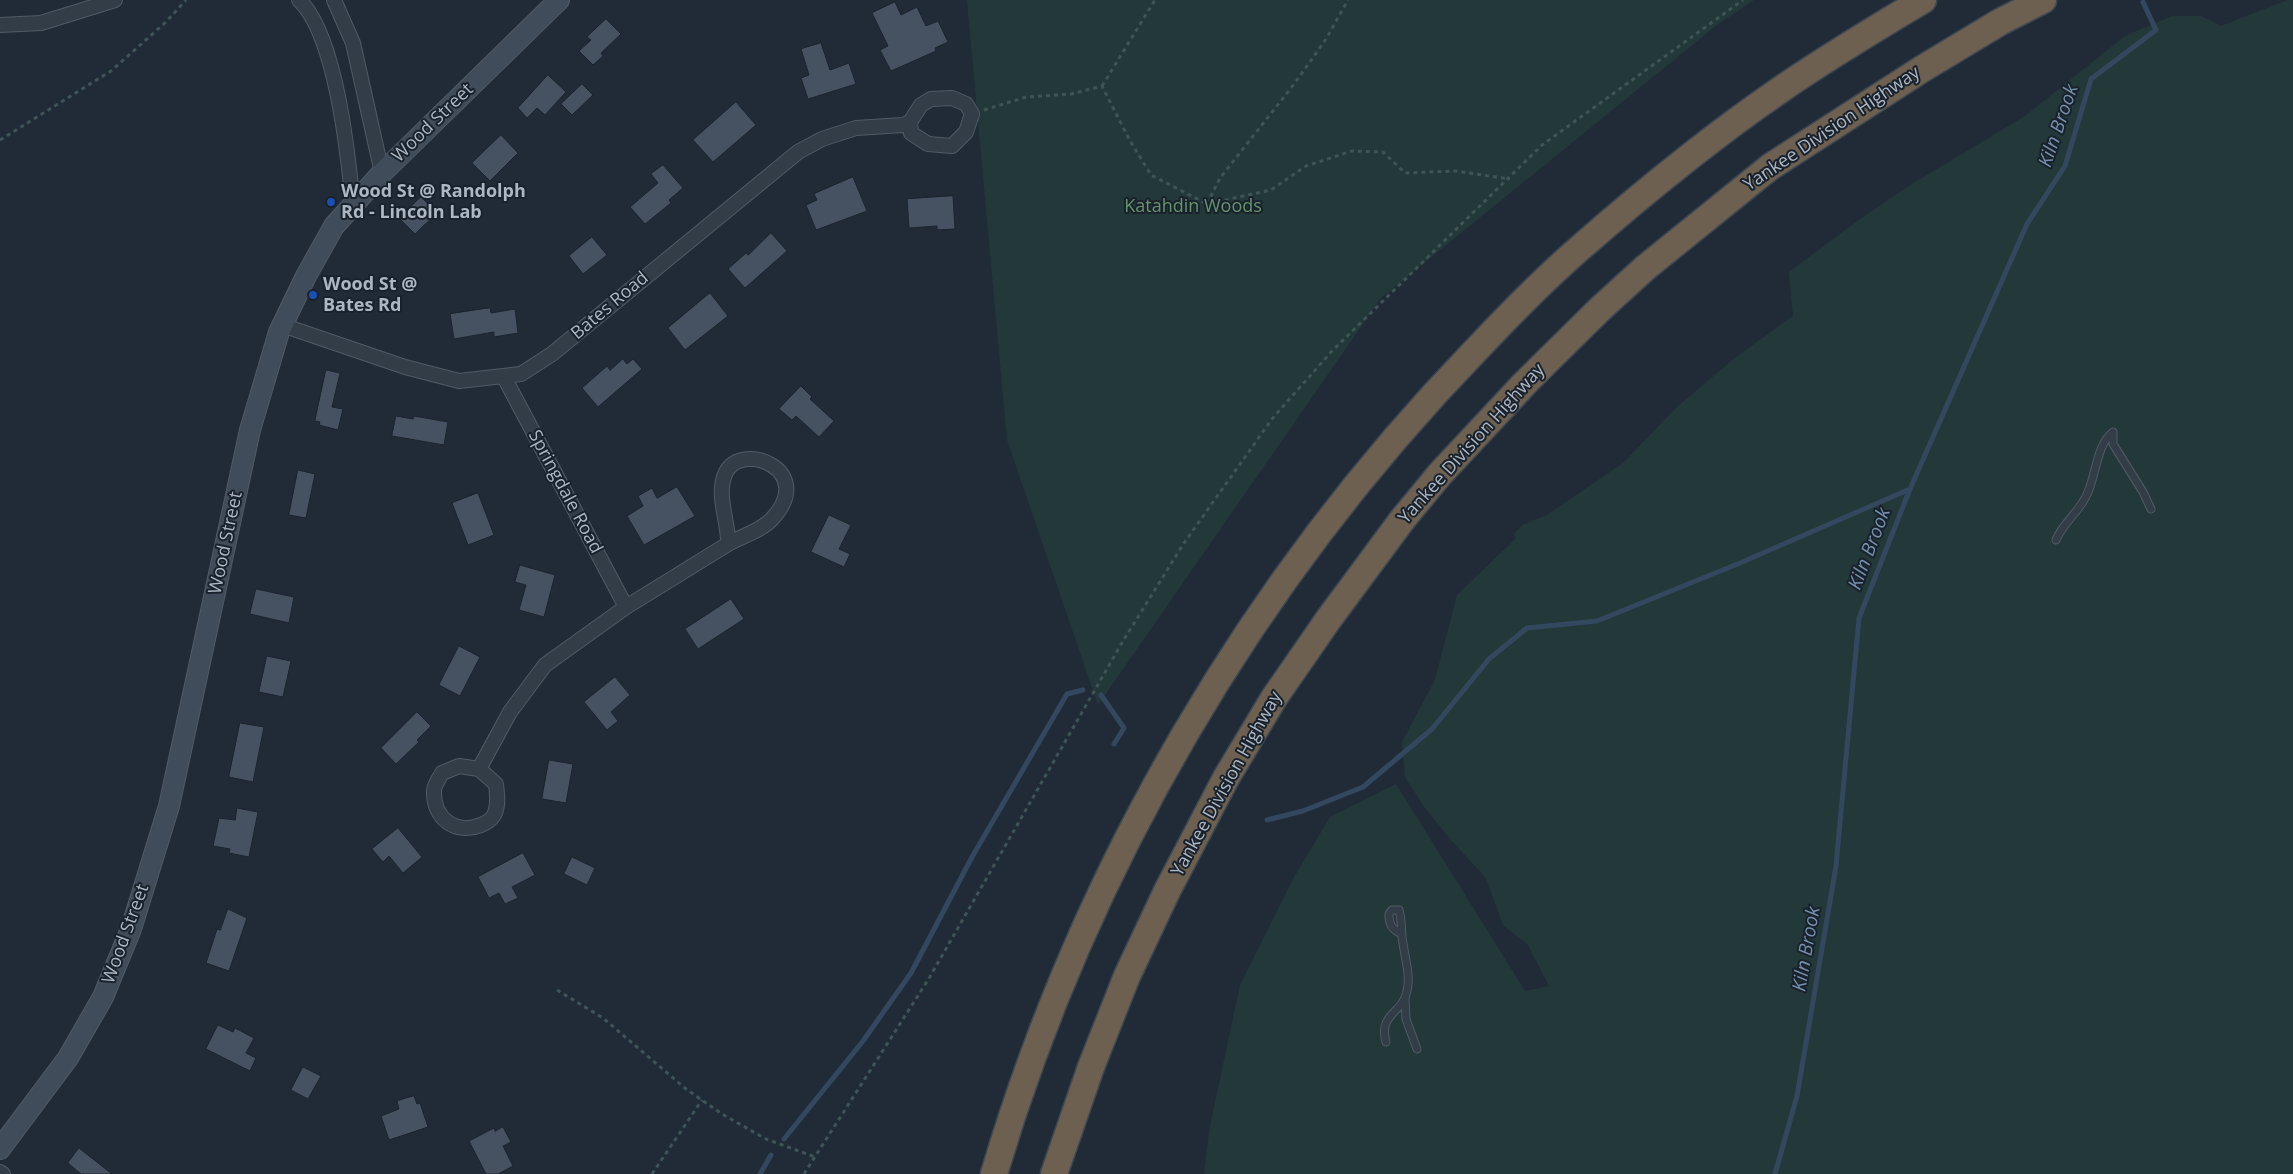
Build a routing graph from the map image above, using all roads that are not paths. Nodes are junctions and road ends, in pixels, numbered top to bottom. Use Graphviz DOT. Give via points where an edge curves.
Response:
graph roads {
  1 [pos="115,0"];
  2 [pos="299,0"];
  3 [pos="334,0"];
  4 [pos="559,0"];
  5 [pos="1923,0"];
  6 [pos="2043,0"];
  7 [pos="0,25"];
  8 [pos="910,122"];
  9 [pos="382,173"];
  10 [pos="353,205"];
  11 [pos="282,325"];
  12 [pos="504,377"];
  13 [pos="2151,509"];
  14 [pos="2056,540"];
  15 [pos="728,544"];
  16 [pos="626,607"];
  17 [pos="479,769"];
  18 [pos="1398,932"];
  19 [pos="1405,997"];
  20 [pos="1386,1042"];
  21 [pos="1416,1049"];
  22 [pos="0,1149"];
  23 [pos="994,1174"];
  24 [pos="1054,1174"];
  1 -- 7 [label="street" via="41,22"];
  2 -- 10 [label="street" via="319,33 332,70 346,137"];
  3 -- 9 [label="street" via="353,43"];
  4 -- 9 [label="street, Wood Street"];
  5 -- 23 [label="highway" via="1779,91 1663,179 1522,302 1390,442 1258,619 1195,718 1115,864 1049,1015"];
  6 -- 24 [label="highway, Yankee Division Highway" via="1930,64 1770,166 1600,309 1440,474 1328,620 1274,698 1226,778 1127,976"];
  8 -- 8 [label="street" via="911,133 928,144 952,146 966,132 972,114 966,104 952,98 931,99 921,105"];
  8 -- 12 [label="street, Bates Road" via="856,128 822,139 798,152 552,354 521,374"];
  9 -- 10 [label="street, Wood Street"];
  10 -- 11 [label="street, Wood Street" via="334,226"];
  11 -- 12 [label="street, Bates Road" via="405,367 459,381"];
  11 -- 22 [label="street, Wood Street" via="250,430 169,806 131,929 103,997 68,1058"];
  12 -- 16 [label="street, Springdale Road"];
  13 -- 14 [label="lane" via="2113,444 2114,432 2097,462 2085,499"];
  15 -- 15 [label="street" via="722,491 726,472 735,462 753,459 779,469 786,481 786,499 772,519"];
  15 -- 16 [label="street"];
  16 -- 17 [label="street" via="546,665 510,712"];
  17 -- 17 [label="street" via="459,766 442,773 434,789 442,818 455,827 471,829 494,816 498,801 496,784"];
  18 -- 19 [label="lane" via="1389,922 1392,910 1399,910 1402,921 1408,980"];
  19 -- 20 [label="lane" via="1389,1016 1383,1031"];
  19 -- 21 [label="lane" via="1406,1019"];
}
